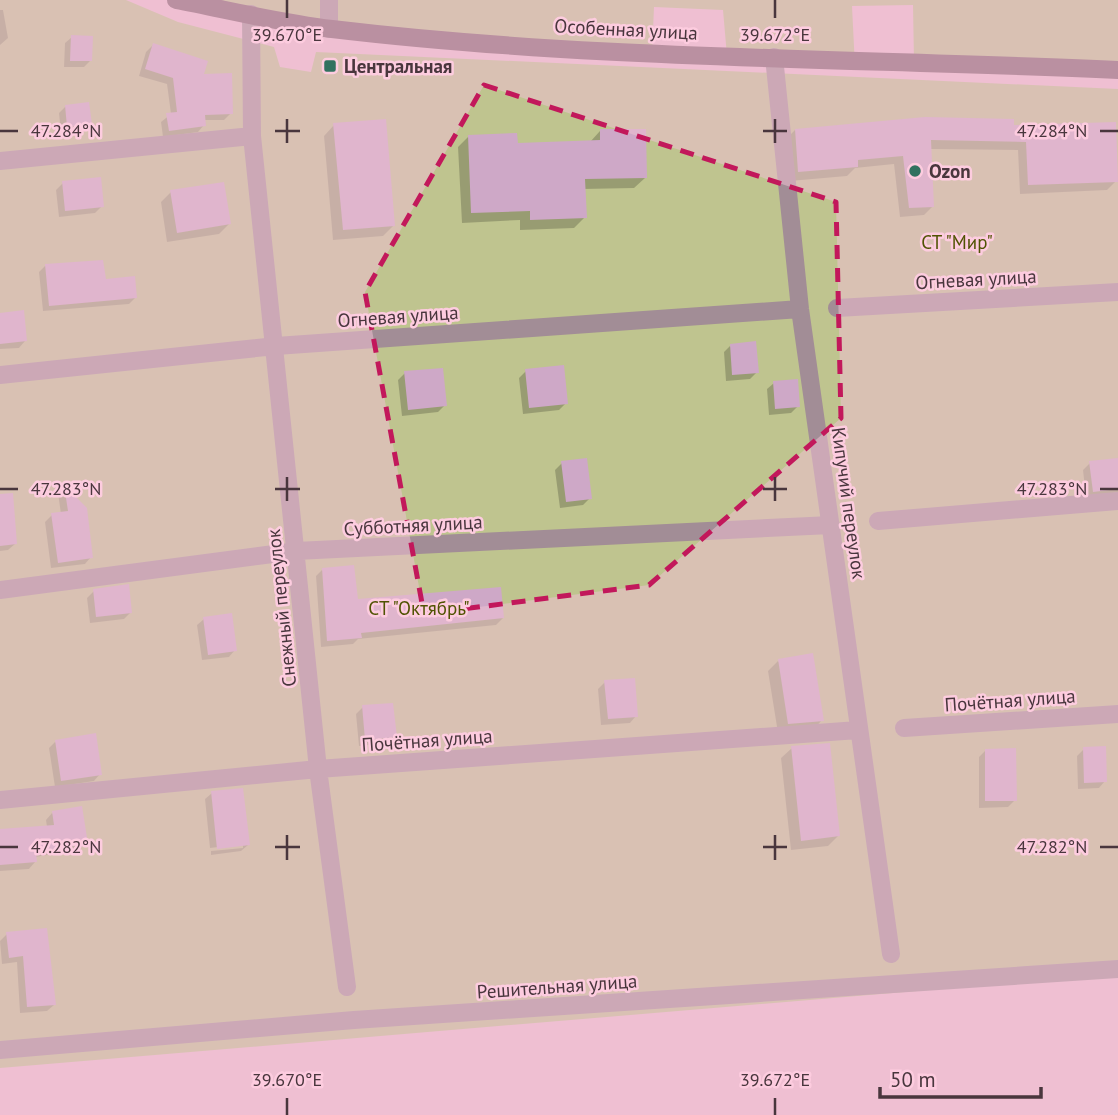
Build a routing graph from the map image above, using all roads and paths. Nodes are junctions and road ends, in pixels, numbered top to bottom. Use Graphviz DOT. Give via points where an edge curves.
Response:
graph roads {
  1 [pos="176,0"];
  2 [pos="329,0"];
  3 [pos="251,14"];
  4 [pos="329,29"];
  5 [pos="774,57"];
  6 [pos="1118,70"];
  7 [pos="252,136"];
  8 [pos="0,161"];
  9 [pos="1118,292"];
  10 [pos="837,308"];
  11 [pos="800,309"];
  12 [pos="276,346"];
  13 [pos="0,375"];
  14 [pos="1118,501"];
  15 [pos="878,521"];
  16 [pos="831,524"];
  17 [pos="296,551"];
  18 [pos="0,590"];
  19 [pos="1118,714"];
  20 [pos="904,728"];
  21 [pos="858,730"];
  22 [pos="318,769"];
  23 [pos="0,800"];
  24 [pos="891,954"];
  25 [pos="1118,969"];
  26 [pos="347,987"];
  27 [pos="0,1050"];
  1 -- 3 [label="main road, Особенная улица"];
  2 -- 4 [label="street"];
  3 -- 4 [label="main road, Особенная улица"];
  3 -- 7 [label="street, Снежный переулок"];
  4 -- 5 [label="main road, Особенная улица" via="635,52"];
  5 -- 6 [label="main road, Особенная улица"];
  5 -- 11 [label="street, Кипучий переулок"];
  7 -- 8 [label="street"];
  7 -- 12 [label="street, Снежный переулок"];
  9 -- 10 [label="street, Огневая улица"];
  11 -- 12 [label="street, Огневая улица"];
  11 -- 16 [label="street, Кипучий переулок"];
  12 -- 13 [label="street, Огневая улица"];
  12 -- 17 [label="street, Снежный переулок"];
  14 -- 15 [label="street"];
  16 -- 17 [label="street, Субботняя улица"];
  16 -- 21 [label="street, Кипучий переулок"];
  17 -- 18 [label="street, Субботняя улица"];
  17 -- 22 [label="street, Снежный переулок"];
  19 -- 20 [label="street, Почётная улица"];
  21 -- 22 [label="street, Почётная улица"];
  21 -- 24 [label="street, Кипучий переулок"];
  22 -- 23 [label="street, Почётная улица"];
  22 -- 26 [label="street, Снежный переулок"];
  25 -- 27 [label="street, Решительная улица" via="368,1019"];
}
